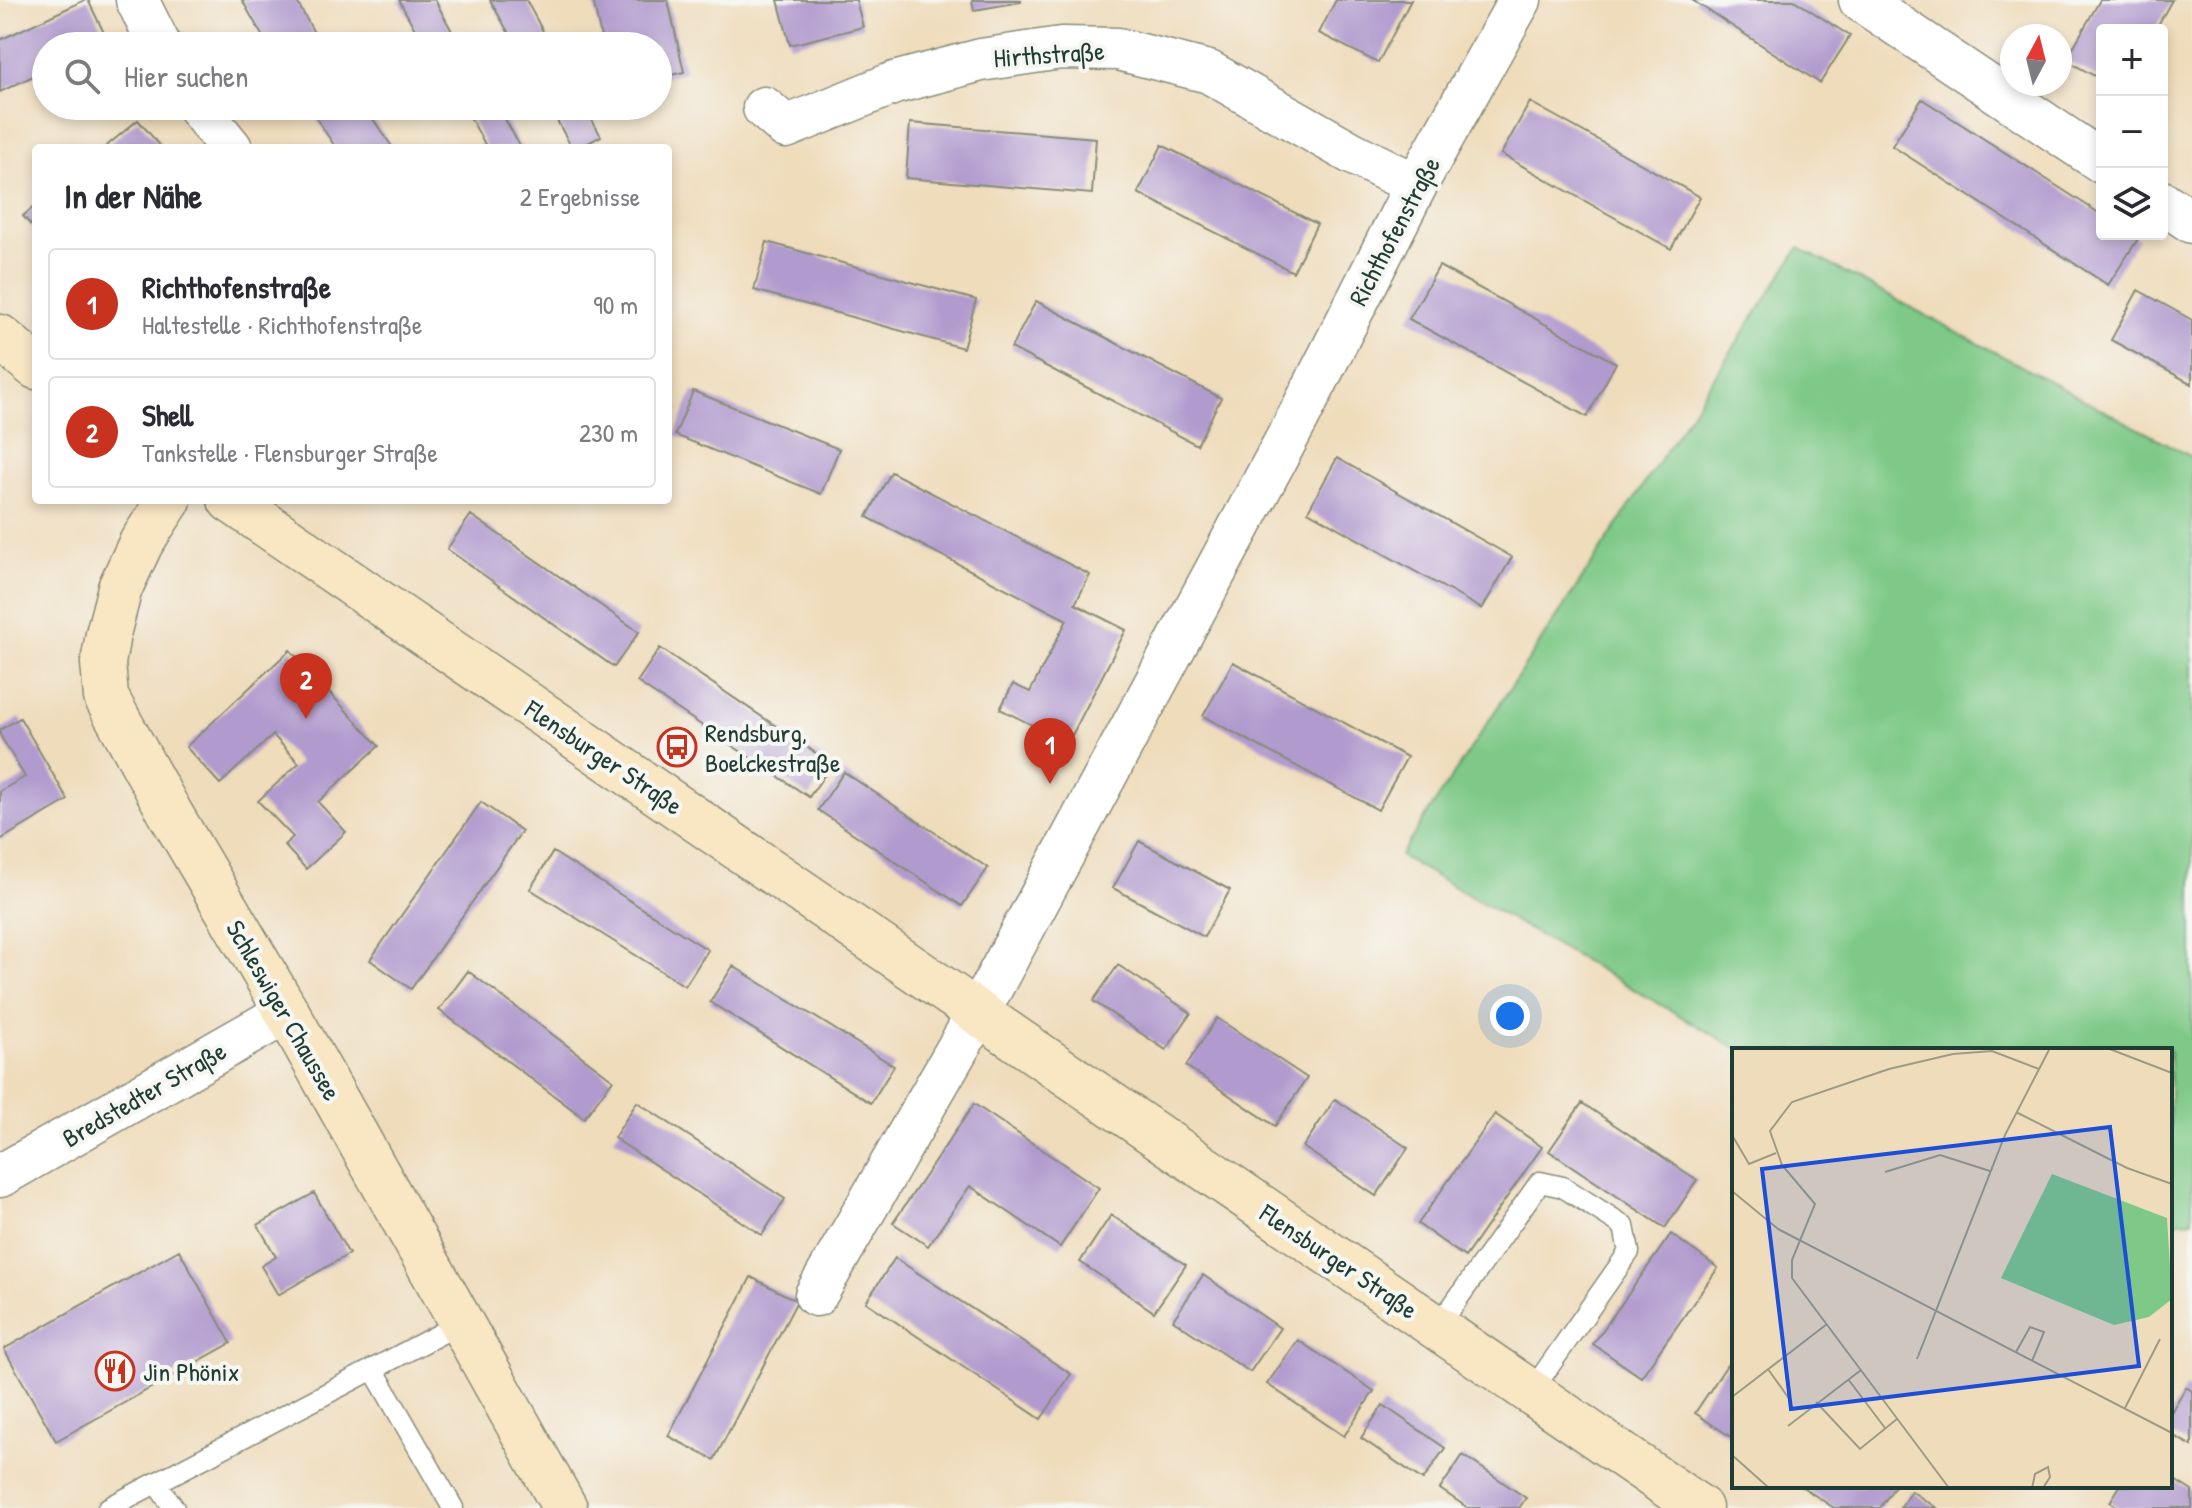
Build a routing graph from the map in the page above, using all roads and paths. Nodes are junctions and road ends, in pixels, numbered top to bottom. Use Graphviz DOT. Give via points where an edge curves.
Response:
graph roads {
  1 [pos="137,0"];
  2 [pos="1520,0"];
  3 [pos="1860,0"];
  4 [pos="153,32"];
  5 [pos="764,108"];
  6 [pos="208,120"];
  7 [pos="228,144"];
  8 [pos="2096,158"];
  9 [pos="1416,185"];
  10 [pos="2168,206"];
  11 [pos="2192,222"];
  12 [pos="0,337"];
  13 [pos="32,364"];
  14 [pos="166,504"];
  15 [pos="236,504"];
  16 [pos="287,1012"];
  17 [pos="978,1013"];
  18 [pos="0,1176"];
  19 [pos="816,1295"];
  20 [pos="461,1323"];
  21 [pos="1437,1328"];
  22 [pos="373,1369"];
  23 [pos="1531,1392"];
  24 [pos="156,1483"];
  25 [pos="108,1508"];
  26 [pos="174,1508"];
  27 [pos="453,1508"];
  28 [pos="565,1508"];
  29 [pos="1700,1508"];
  1 -- 4 [label="street"];
  2 -- 9 [label="street, Richthofenstraße"];
  3 -- 8 [label="street"];
  5 -- 9 [label="street, Hirthstraße" via="786,127 894,83 981,60 1061,48 1118,49 1209,72"];
  6 -- 7 [label="street"];
  9 -- 17 [label="street, Richthofenstraße" via="1299,416"];
  10 -- 11 [label="street"];
  12 -- 13 [label="main road"];
  14 -- 16 [label="main road, Schleswiger Chaussee" via="120,588 103,663 106,697"];
  15 -- 17 [label="main road, Flensburger Straße"];
  16 -- 18 [label="street, Bredstedter Straße"];
  16 -- 20 [label="main road, Schleswiger Chaussee"];
  17 -- 19 [label="street"];
  17 -- 21 [label="main road, Flensburger Straße"];
  20 -- 22 [label="lane"];
  20 -- 28 [label="main road, Schleswiger Chaussee"];
  21 -- 23 [label="main road, Flensburger Straße"];
  21 -- 23 [label="lane" via="1540,1182 1563,1187 1624,1226 1629,1252"];
  22 -- 24 [label="lane"];
  22 -- 27 [label="lane"];
  23 -- 29 [label="main road, Flensburger Straße"];
  24 -- 25 [label="lane"];
  24 -- 26 [label="lane"];
}
